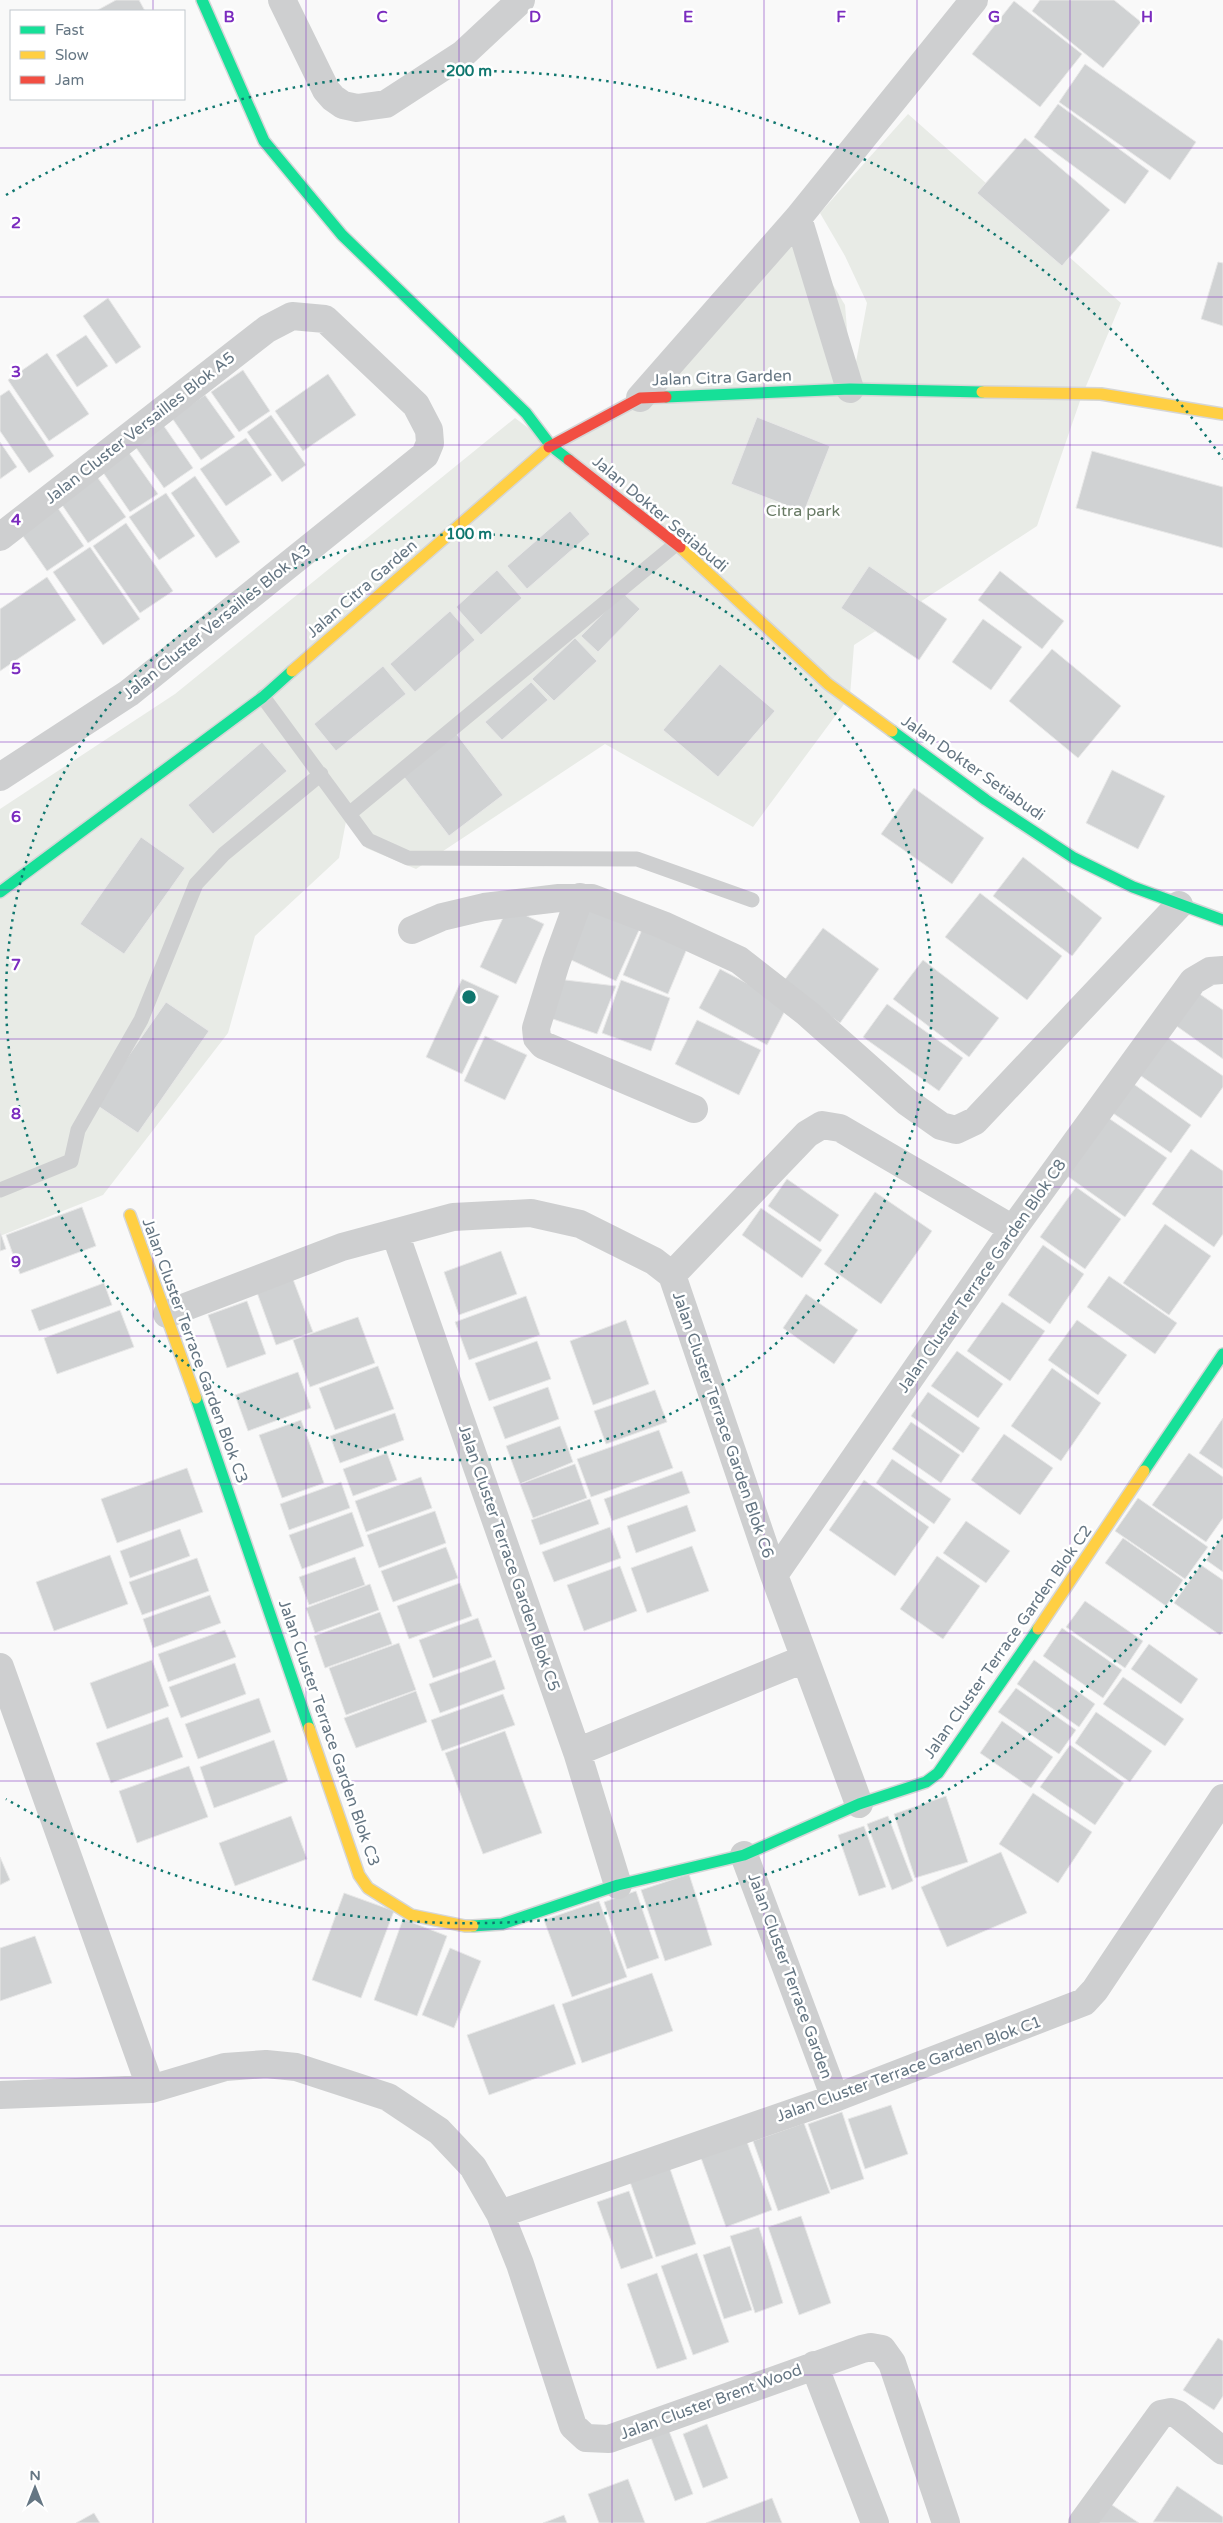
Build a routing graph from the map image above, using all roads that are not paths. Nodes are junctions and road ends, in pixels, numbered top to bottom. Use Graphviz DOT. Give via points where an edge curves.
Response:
graph roads {
  1 [pos="202,0"];
  2 [pos="282,0"];
  3 [pos="521,0"];
  4 [pos="974,0"];
  5 [pos="798,218"];
  6 [pos="850,389"];
  7 [pos="640,398"];
  8 [pos="1223,414"];
  9 [pos="551,446"];
  10 [pos="425,455"];
  11 [pos="0,538"];
  12 [pos="676,544"];
  13 [pos="263,697"];
  14 [pos="321,774"];
  15 [pos="0,778"];
  16 [pos="349,814"];
  17 [pos="0,892"];
  18 [pos="580,897"];
  19 [pos="752,900"];
  20 [pos="1179,905"];
  21 [pos="1223,920"];
  22 [pos="412,930"];
  23 [pos="1223,970"];
  24 [pos="694,1109"];
  25 [pos="0,1190"];
  26 [pos="130,1215"];
  27 [pos="1013,1229"];
  28 [pos="395,1233"];
  29 [pos="672,1275"];
  30 [pos="167,1314"];
  31 [pos="1223,1354"];
  32 [pos="774,1575"];
  33 [pos="804,1659"];
  34 [pos="0,1667"];
  35 [pos="577,1752"];
  36 [pos="1223,1798"];
  37 [pos="859,1804"];
  38 [pos="744,1855"];
  39 [pos="618,1884"];
  40 [pos="151,2089"];
  41 [pos="0,2095"];
  42 [pos="835,2098"];
  43 [pos="500,2214"];
  44 [pos="814,2365"];
  45 [pos="1223,2451"];
  46 [pos="875,2523"];
  47 [pos="946,2523"];
  48 [pos="1082,2523"];
  1 -- 9 [label="street, Jalan Dokter Setiabudi" via="264,141 342,235 526,413"];
  2 -- 3 [label="street" via="326,90 343,105 357,108 386,104 463,54"];
  4 -- 5 [label="street"];
  5 -- 6 [label="street"];
  5 -- 7 [label="street"];
  6 -- 7 [label="street, Jalan Citra Garden"];
  6 -- 8 [label="street, Jalan Citra Garden" via="1101,394"];
  7 -- 9 [label="street, Jalan Citra Garden"];
  9 -- 12 [label="street, Jalan Dokter Setiabudi"];
  9 -- 13 [label="street, Jalan Citra Garden"];
  10 -- 11 [label="street, Jalan Cluster Versailles Blok A5" via="430,443 429,430 416,405 325,319 292,316 281,320"];
  10 -- 15 [label="street, Jalan Cluster Versailles Blok A3" via="129,693"];
  12 -- 16 [label="lane"];
  12 -- 20 [label="street, Jalan Dokter Setiabudi" via="828,684 986,800 1074,858"];
  13 -- 14 [label="lane"];
  13 -- 17 [label="street, Jalan Citra Garden"];
  14 -- 16 [label="lane"];
  14 -- 25 [label="lane" via="224,854 196,884 141,1020 78,1130 71,1161"];
  16 -- 19 [label="lane" via="368,840 408,858 637,859"];
  18 -- 20 [label="street" via="592,898 663,925 739,960 807,1013 907,1102 941,1126 956,1130 975,1121"];
  18 -- 22 [label="street" via="484,907 442,917"];
  18 -- 24 [label="street" via="536,1028 537,1038 543,1045"];
  20 -- 21 [label="street, Jalan Dokter Setiabudi"];
  23 -- 27 [label="street, Jalan Cluster Terrace Garden Blok C8" via="1210,971 1193,981"];
  26 -- 30 [label="street, Jalan Cluster Terrace Garden Blok C3"];
  27 -- 29 [label="street" via="840,1128 822,1125 807,1134"];
  27 -- 32 [label="street, Jalan Cluster Terrace Garden Blok C8"];
  28 -- 29 [label="street" via="453,1217 531,1213 580,1224 654,1261"];
  28 -- 30 [label="street" via="342,1247"];
  28 -- 35 [label="street, Jalan Cluster Terrace Garden Blok C5"];
  29 -- 32 [label="street, Jalan Cluster Terrace Garden Blok C6"];
  30 -- 39 [label="street, Jalan Cluster Terrace Garden Blok C3" via="359,1875 368,1888 411,1915 465,1926 482,1926 502,1924"];
  31 -- 37 [label="street, Jalan Cluster Terrace Garden Blok C2" via="945,1765 926,1782"];
  32 -- 33 [label="street"];
  33 -- 35 [label="street"];
  33 -- 37 [label="street"];
  34 -- 40 [label="street"];
  35 -- 39 [label="street, Jalan Cluster Terrace Garden Blok C5"];
  36 -- 42 [label="street, Jalan Cluster Terrace Garden Blok C1" via="1084,2002"];
  37 -- 38 [label="street, Jalan Cluster Terrace Garden Blok C2"];
  38 -- 39 [label="street, Jalan Cluster Terrace Garden Blok C3"];
  38 -- 42 [label="street, Jalan Cluster Terrace Garden"];
  40 -- 41 [label="street, Jalan Cluster Brent Wood"];
  40 -- 43 [label="street, Jalan Cluster Brent Wood" via="225,2067 266,2064 296,2067 355,2085 388,2097 439,2131 473,2167"];
  42 -- 43 [label="street, Jalan Cluster Terrace Garden Blok C1"];
  43 -- 44 [label="street, Jalan Cluster Brent Wood" via="520,2264 573,2426 586,2438 609,2439"];
  44 -- 46 [label="street, Jalan Cluster Brent Wood"];
  44 -- 47 [label="street, Jalan Cluster Brent Wood" via="871,2346 888,2354"];
  45 -- 48 [label="street" via="1177,2414 1171,2412 1159,2416"];
}
